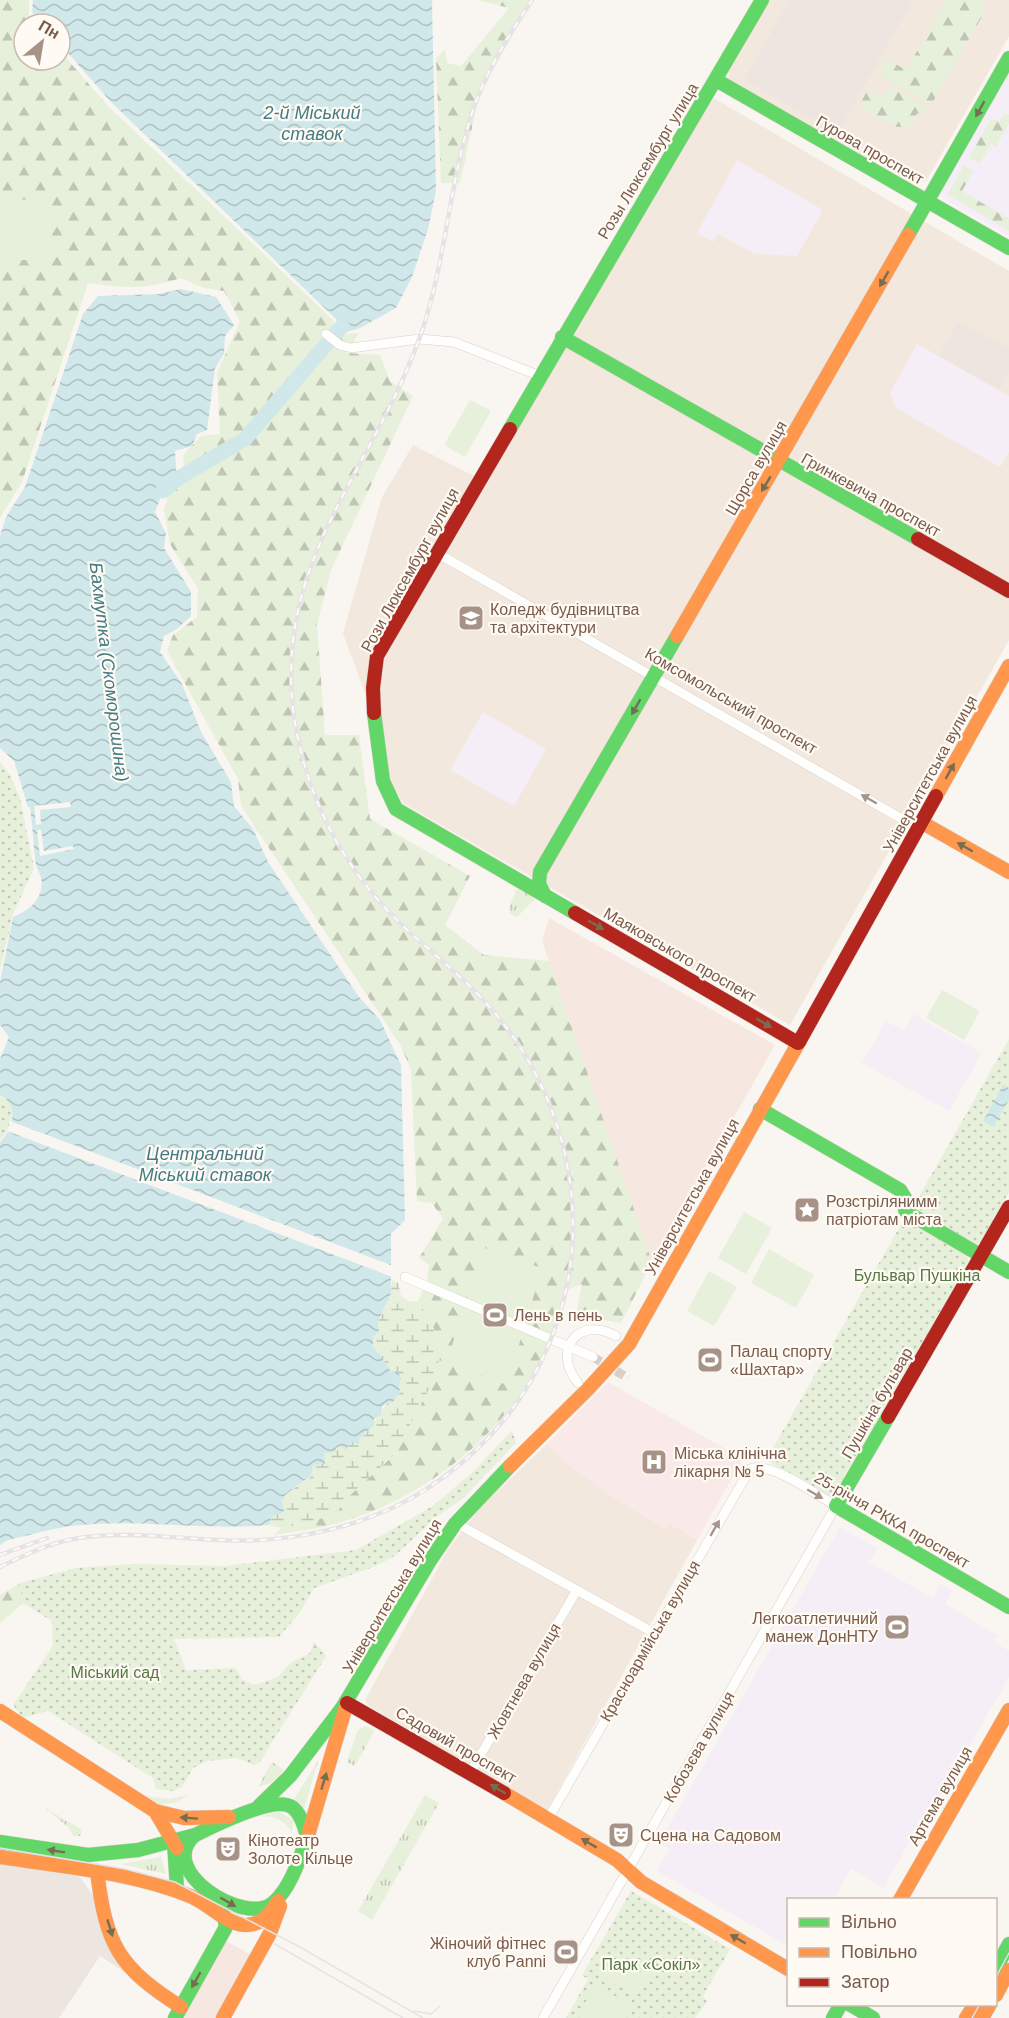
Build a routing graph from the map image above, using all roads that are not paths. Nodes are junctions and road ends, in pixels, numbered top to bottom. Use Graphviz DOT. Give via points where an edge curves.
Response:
graph roads {
  1 [pos="762,0"];
  2 [pos="1009,58"];
  3 [pos="716,80"];
  4 [pos="928,202"];
  5 [pos="1009,249"];
  6 [pos="326,334"];
  7 [pos="562,338"];
  8 [pos="540,376"];
  9 [pos="779,462"];
  10 [pos="437,553"];
  11 [pos="1009,591"];
  12 [pos="1009,666"];
  13 [pos="654,676"];
  14 [pos="921,822"];
  15 [pos="540,872"];
  16 [pos="1009,872"];
  17 [pos="521,882"];
  18 [pos="545,896"];
  19 [pos="798,1042"];
  20 [pos="760,1109"];
  21 [pos="1009,1207"];
  22 [pos="981,1256"];
  23 [pos="1009,1272"];
  24 [pos="405,1277"];
  25 [pos="616,1336"];
  26 [pos="569,1344"];
  27 [pos="593,1357"];
  28 [pos="578,1383"];
  29 [pos="756,1467"];
  30 [pos="836,1506"];
  31 [pos="456,1523"];
  32 [pos="577,1590"];
  33 [pos="1009,1607"];
  34 [pos="656,1634"];
  35 [pos="347,1703"];
  36 [pos="1009,1710"];
  37 [pos="0,1711"];
  38 [pos="470,1773"];
  39 [pos="155,1811"];
  40 [pos="243,1813"];
  41 [pos="548,1818"];
  42 [pos="195,1835"];
  43 [pos="307,1836"];
  44 [pos="0,1842"];
  45 [pos="174,1842"];
  46 [pos="138,1850"];
  47 [pos="0,1857"];
  48 [pos="185,1864"];
  49 [pos="629,1870"];
  50 [pos="97,1871"];
  51 [pos="287,1886"];
  52 [pos="177,1890"];
  53 [pos="901,1898"];
  54 [pos="224,1916"];
  55 [pos="1009,1944"];
  56 [pos="997,1966"];
  57 [pos="787,1968"];
  58 [pos="1009,1970"];
  59 [pos="997,1993"];
  60 [pos="852,2006"];
  61 [pos="178,2012"];
  62 [pos="223,2018"];
  63 [pos="543,2018"];
  64 [pos="873,2018"];
  1 -- 3 [label="street, Розы Люксембург улица"];
  2 -- 4 [label="street, Щорса вулиця, one-way"];
  3 -- 4 [label="street, Гурова проспект"];
  3 -- 7 [label="street, Розы Люксембург улица"];
  4 -- 5 [label="street, Гурова проспект"];
  4 -- 9 [label="street, Щорса вулиця, one-way"];
  6 -- 8 [label="street" via="351,348 440,339"];
  7 -- 8 [label="street, Рози Люксембург вулиця"];
  7 -- 9 [label="street, Гринкевича проспект"];
  8 -- 10 [label="street, Рози Люксембург вулиця"];
  9 -- 11 [label="street, Гринкевича проспект"];
  9 -- 13 [label="street, Щорса вулиця, one-way"];
  10 -- 13 [label="street, Комсомольський проспект"];
  10 -- 17 [label="street, Рози Люксембург вулиця" via="375,661 376,731 387,798 396,809"];
  14 -- 12 [label="street, Університетська вулиця, one-way"];
  14 -- 13 [label="street, Комсомольський проспект, one-way" via="902,819"];
  13 -- 15 [label="street, Щорса вулиця, one-way"];
  16 -- 14 [label="street, Комсомольський проспект, one-way"];
  14 -- 19 [label="street, Університетська вулиця"];
  15 -- 17 [label="street" via="533,880"];
  15 -- 18 [label="street" via="539,884"];
  17 -- 18 [label="street, Рози Люксембург вулиця"];
  18 -- 19 [label="street, Маяковського проспект, one-way"];
  19 -- 20 [label="street, Університетська вулиця"];
  20 -- 22 [label="street" via="900,1190 905,1210"];
  20 -- 31 [label="street, Університетська вулиця" via="629,1344"];
  21 -- 22 [label="street"];
  22 -- 23 [label="street"];
  22 -- 30 [label="street, Пушкіна бульвар"];
  24 -- 26 [label="street"];
  25 -- 26 [label="street" via="593,1329 576,1336"];
  26 -- 27 [label="street"];
  26 -- 28 [label="street" via="568,1370"];
  29 -- 30 [label="street, 25-річчя РККА проспект, one-way" via="778,1473"];
  34 -- 29 [label="street, Красноармійська вулиця, one-way" via="745,1477"];
  30 -- 33 [label="street, 25-річчя РККА проспект"];
  30 -- 49 [label="street, Кобозєва вулиця"];
  31 -- 32 [label="street"];
  31 -- 35 [label="street, Університетська вулиця"];
  32 -- 34 [label="street"];
  32 -- 38 [label="street, Жовтнева вулиця"];
  34 -- 41 [label="street, Красноармійська вулиця"];
  35 -- 38 [label="street, Садовий проспект"];
  35 -- 40 [label="street, Університетська вулиця" via="283,1786"];
  43 -- 35 [label="street, Університетська вулиця, one-way"];
  36 -- 53 [label="street, Артема вулиця"];
  37 -- 39 [label="street"];
  41 -- 38 [label="street, Садовий проспект, one-way"];
  40 -- 39 [label="street, one-way" via="184,1818"];
  39 -- 45 [label="street"];
  39 -- 46 [label="street" via="155,1837"];
  40 -- 42 [label="street"];
  40 -- 43 [label="street" via="276,1802 288,1804 298,1812"];
  49 -- 41 [label="street, Садовий проспект, one-way"];
  42 -- 45 [label="street"];
  42 -- 48 [label="street" via="183,1848"];
  43 -- 51 [label="street"];
  46 -- 44 [label="street, one-way" via="88,1856"];
  45 -- 46 [label="street"];
  45 -- 48 [label="street"];
  45 -- 52 [label="street"];
  47 -- 50 [label="street"];
  48 -- 51 [label="street, one-way" via="201,1887 244,1909 265,1908"];
  57 -- 49 [label="street, Садовий проспект, one-way" via="657,1892"];
  49 -- 63 [label="street, Кобозєва вулиця"];
  50 -- 52 [label="street"];
  50 -- 61 [label="street, one-way" via="101,1899 120,1957"];
  51 -- 54 [label="street" via="271,1913 255,1925 238,1924"];
  51 -- 62 [label="street" via="267,1939"];
  52 -- 54 [label="street"];
  54 -- 61 [label="street, one-way" via="226,1927"];
  55 -- 56 [label="street"];
  58 -- 59 [label="street"];
  60 -- 64 [label="street"];
}
